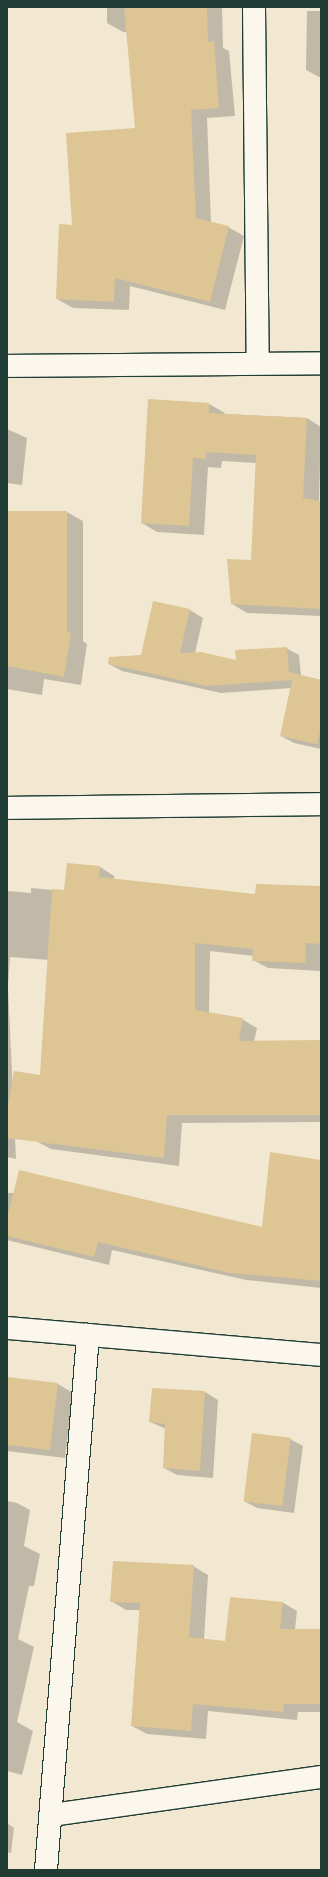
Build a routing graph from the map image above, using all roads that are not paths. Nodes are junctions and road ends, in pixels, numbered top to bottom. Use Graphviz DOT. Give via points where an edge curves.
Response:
graph roads {
  1 [pos="254,7"];
  2 [pos="321,363"];
  3 [pos="258,364"];
  4 [pos="7,366"];
  5 [pos="321,804"];
  6 [pos="7,808"];
  7 [pos="7,1328"];
  8 [pos="88,1335"];
  9 [pos="321,1355"];
  10 [pos="321,1777"];
  11 [pos="51,1815"];
  12 [pos="46,1870"];
  1 -- 3 [label="street"];
  2 -- 3 [label="street"];
  3 -- 4 [label="street"];
  5 -- 6 [label="street"];
  7 -- 8 [label="street"];
  8 -- 9 [label="street"];
  8 -- 11 [label="street"];
  10 -- 11 [label="street"];
  11 -- 12 [label="street"];
}
